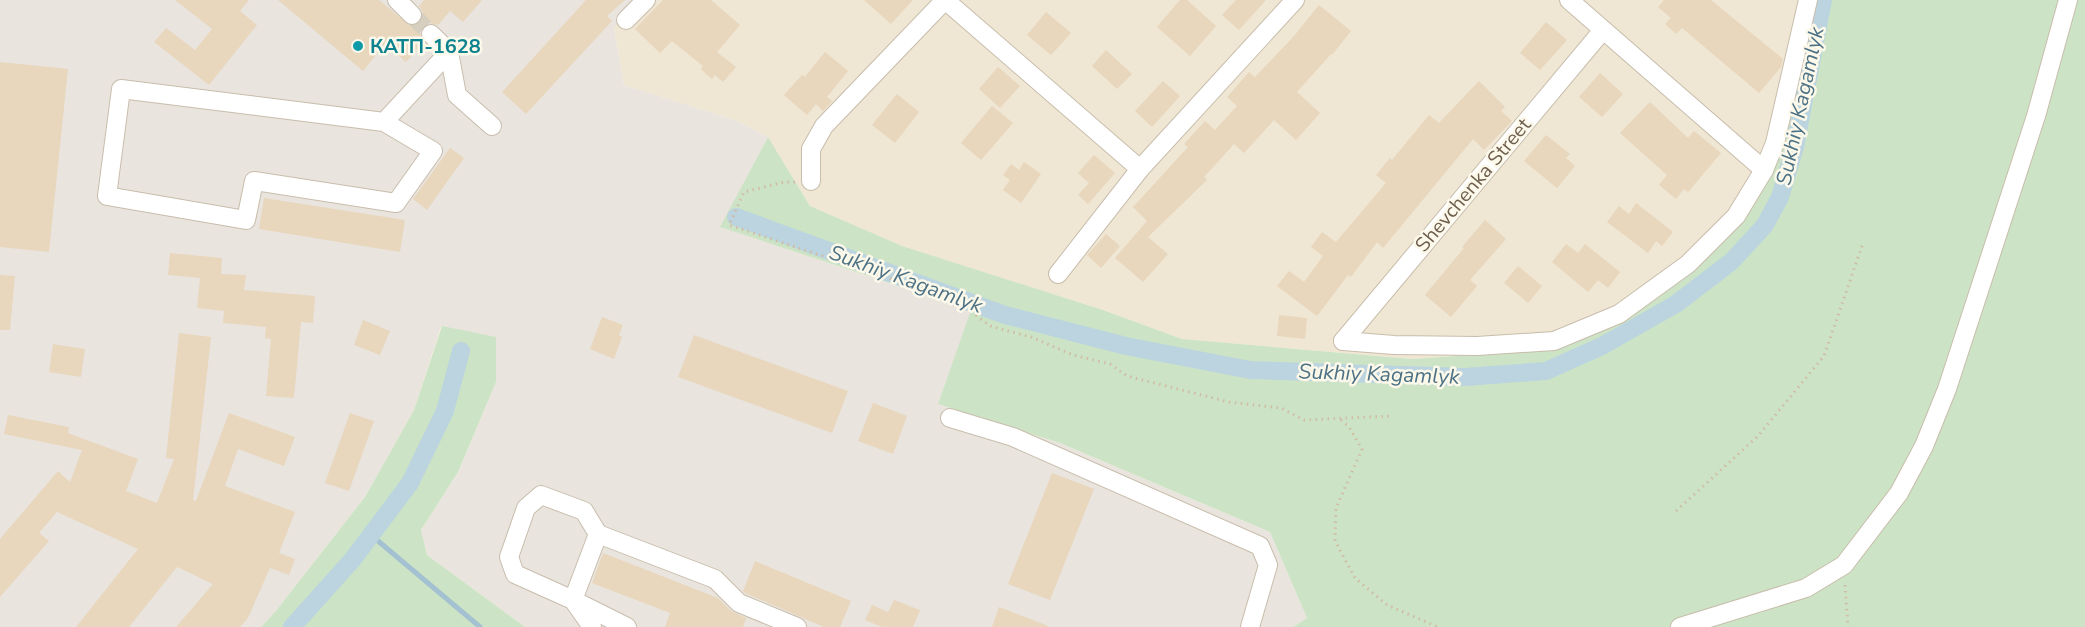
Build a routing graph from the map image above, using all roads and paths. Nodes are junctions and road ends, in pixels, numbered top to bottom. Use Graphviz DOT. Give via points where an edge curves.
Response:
graph roads {
  1 [pos="397,0"];
  2 [pos="646,0"];
  3 [pos="945,0"];
  4 [pos="1295,0"];
  5 [pos="1569,0"];
  6 [pos="1808,0"];
  7 [pos="2068,0"];
  8 [pos="411,15"];
  9 [pos="626,20"];
  10 [pos="1603,30"];
  11 [pos="430,34"];
  12 [pos="449,52"];
  13 [pos="384,122"];
  14 [pos="492,126"];
  15 [pos="1140,169"];
  16 [pos="1764,170"];
  17 [pos="811,181"];
  18 [pos="1863,243"];
  19 [pos="1059,274"];
  20 [pos="1392,416"];
  21 [pos="951,418"];
  22 [pos="1341,420"];
  23 [pos="1676,511"];
  24 [pos="598,534"];
  25 [pos="1844,565"];
  26 [pos="573,600"];
  27 [pos="764,620"];
  28 [pos="592,627"];
  29 [pos="627,627"];
  30 [pos="797,627"];
  31 [pos="1250,627"];
  32 [pos="1438,627"];
  33 [pos="1680,627"];
  34 [pos="1848,627"];
  1 -- 8 [label="street"];
  2 -- 9 [label="street"];
  3 -- 15 [label="street"];
  3 -- 17 [label="street" via="824,126 812,149"];
  4 -- 15 [label="street"];
  5 -- 10 [label="street"];
  6 -- 16 [label="street" via="1775,143"];
  7 -- 25 [label="street" via="2036,116 1924,446 1899,493"];
  10 -- 16 [label="street"];
  10 -- 16 [label="street, Shevchenka Street" via="1343,341 1477,346 1554,341 1619,314 1688,264 1736,216"];
  11 -- 12 [label="street"];
  12 -- 13 [label="street"];
  12 -- 14 [label="street" via="457,95"];
  13 -- 13 [label="street" via="121,89 107,196 246,220 254,181 396,203 433,151"];
  15 -- 19 [label="street"];
  17 -- 22 [label="path" via="784,182 744,192 729,225 970,305 990,326 1110,364 1127,376 1229,402 1281,408 1304,420"];
  18 -- 23 [label="path" via="1824,356 1758,436"];
  20 -- 22 [label="path"];
  21 -- 31 [label="street" via="1013,436 1260,546 1268,565"];
  22 -- 32 [label="path" via="1362,449 1336,508 1335,541 1355,578 1387,605"];
  24 -- 26 [label="street"];
  24 -- 26 [label="street" via="584,511 541,495 526,508 509,557 515,574"];
  24 -- 27 [label="street" via="715,579 739,603"];
  25 -- 33 [label="street" via="1806,588"];
  25 -- 34 [label="path"];
  26 -- 28 [label="street"];
  26 -- 29 [label="street"];
  27 -- 30 [label="street"];
}
